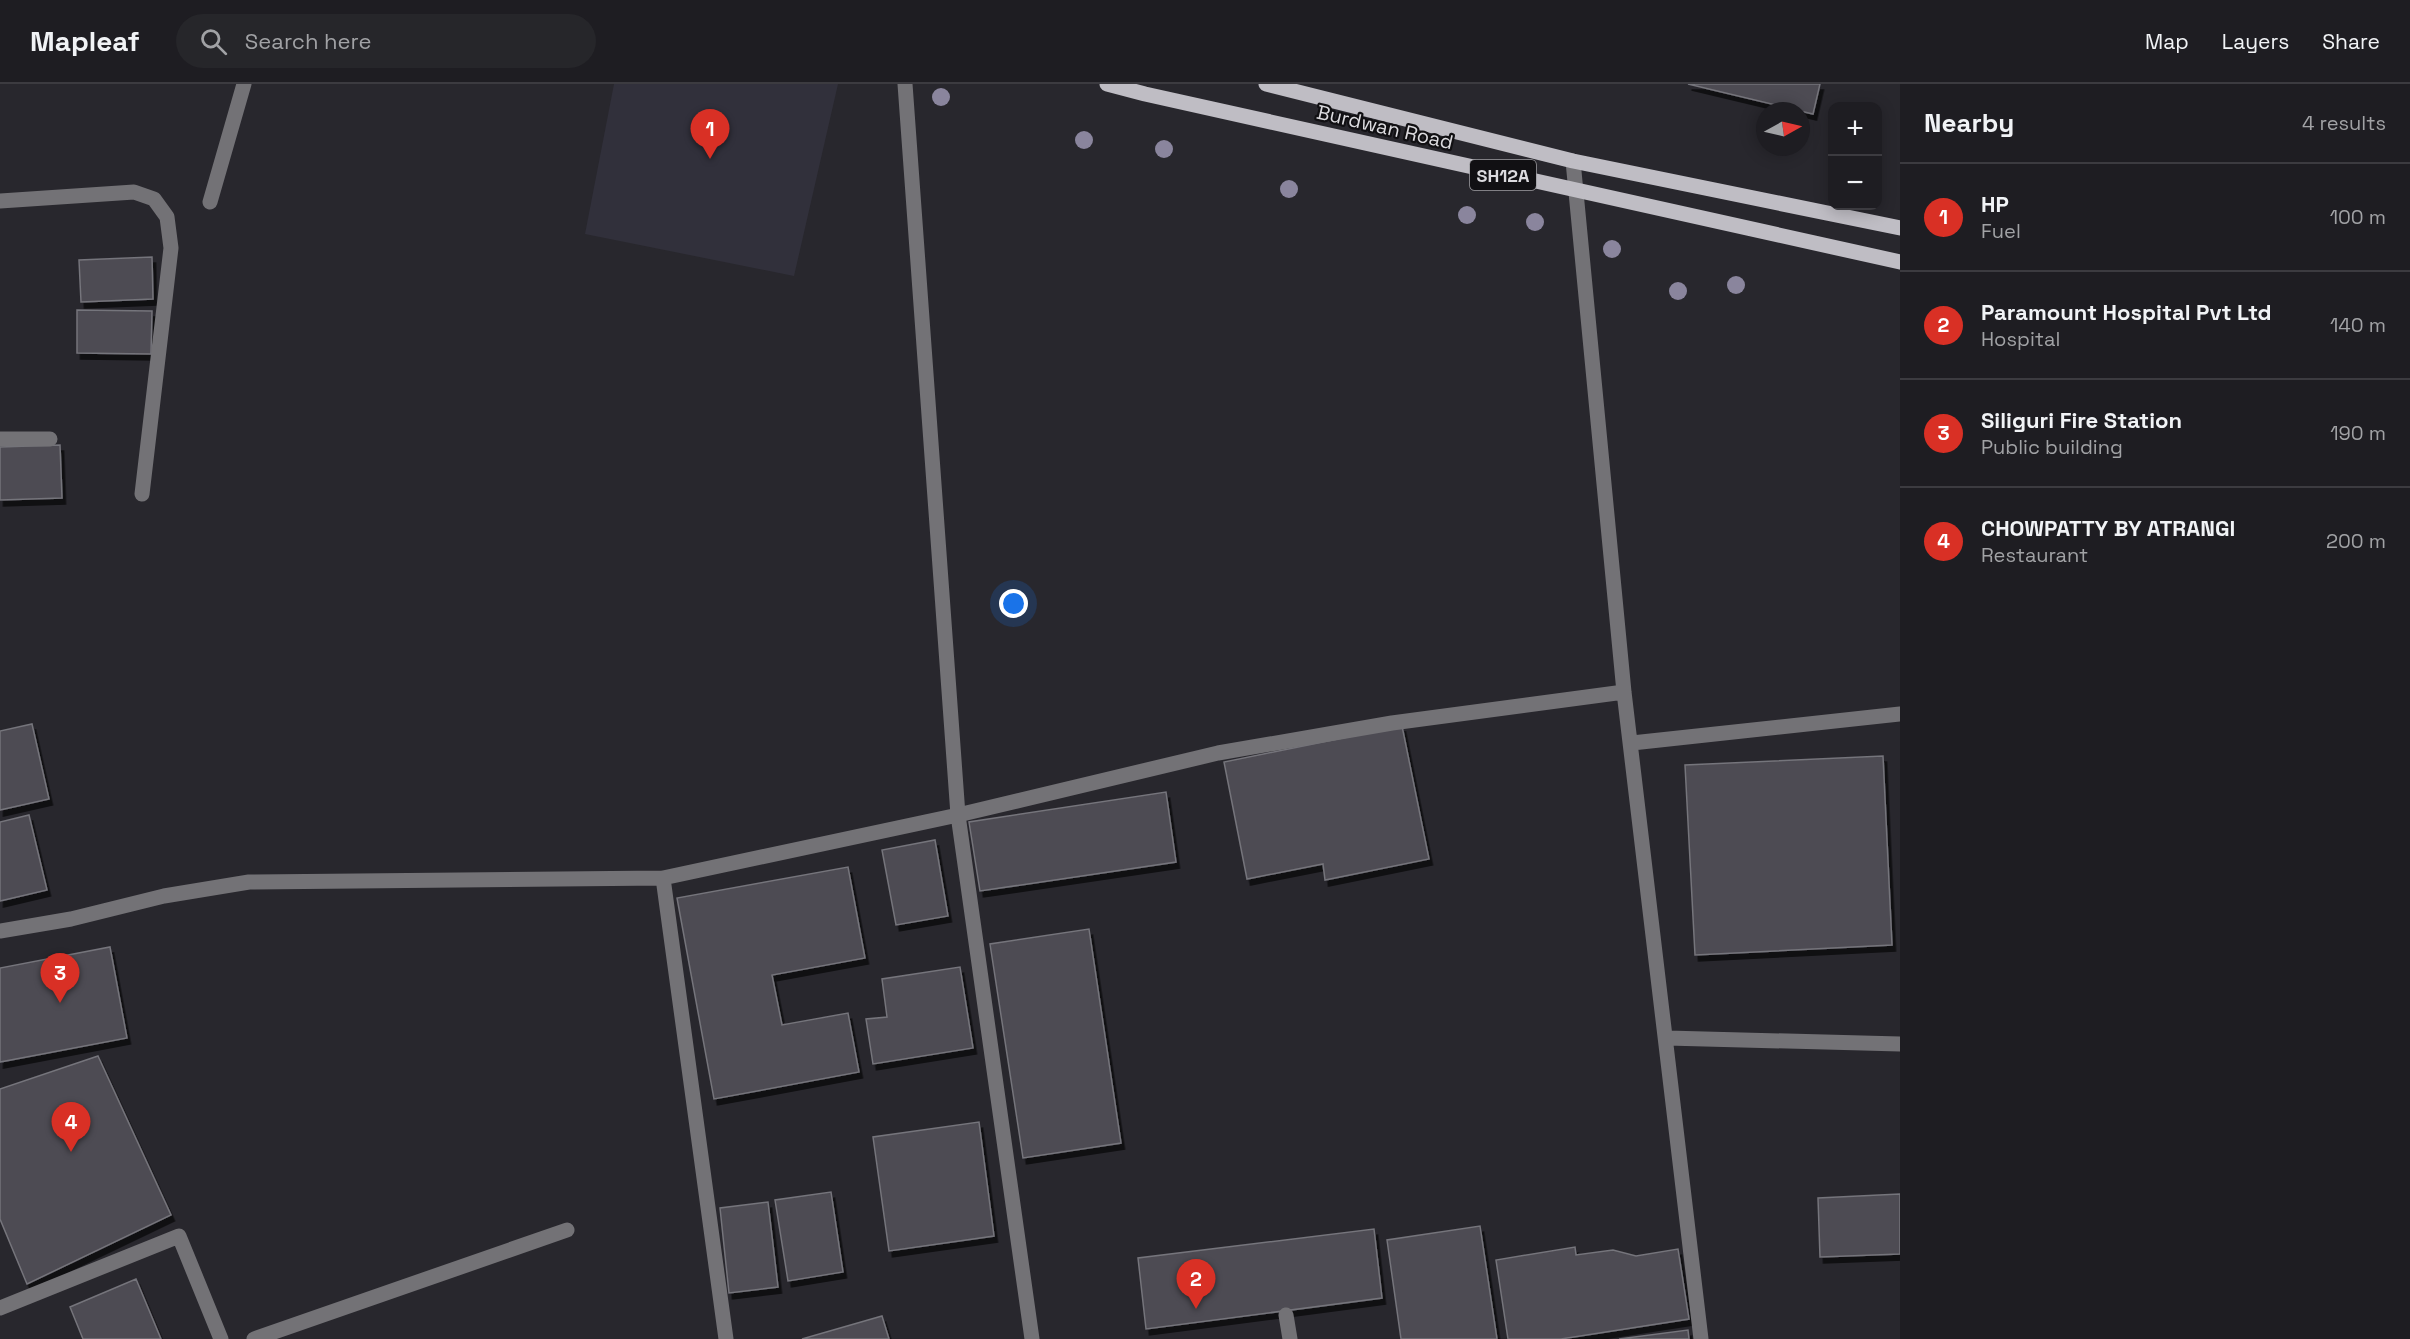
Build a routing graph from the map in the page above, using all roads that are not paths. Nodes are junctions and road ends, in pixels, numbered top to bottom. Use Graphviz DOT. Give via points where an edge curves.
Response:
graph roads {
  1 [pos="244,84"];
  2 [pos="905,84"];
  3 [pos="1107,84"];
  4 [pos="1266,84"];
  5 [pos="1573,160"];
  6 [pos="1575,190"];
  7 [pos="0,201"];
  8 [pos="210,201"];
  9 [pos="1900,228"];
  10 [pos="1900,262"];
  11 [pos="0,439"];
  12 [pos="51,439"];
  13 [pos="142,494"];
  14 [pos="1624,692"];
  15 [pos="1900,714"];
  16 [pos="1632,742"];
  17 [pos="958,815"];
  18 [pos="663,878"];
  19 [pos="0,931"];
  20 [pos="1667,1038"];
  21 [pos="1900,1044"];
  22 [pos="567,1230"];
  23 [pos="0,1308"];
  24 [pos="1286,1316"];
  25 [pos="221,1339"];
  26 [pos="254,1339"];
  27 [pos="726,1339"];
  28 [pos="1032,1339"];
  29 [pos="1290,1339"];
  30 [pos="1701,1339"];
  1 -- 8 [label="street"];
  2 -- 17 [label="street"];
  3 -- 6 [label="main road, Burdwan Road / SH12A"];
  4 -- 5 [label="main road, Burdwan Road / SH12A"];
  5 -- 6 [label="street"];
  5 -- 9 [label="main road, Burdwan Road / SH12A"];
  6 -- 10 [label="main road, Burdwan Road / SH12A"];
  6 -- 14 [label="street"];
  7 -- 13 [label="street" via="134,192 154,199 167,217 171,248"];
  11 -- 12 [label="street"];
  14 -- 16 [label="street"];
  14 -- 17 [label="street" via="1392,723 1218,753"];
  15 -- 16 [label="street"];
  16 -- 20 [label="street"];
  17 -- 18 [label="street"];
  17 -- 28 [label="street"];
  18 -- 19 [label="street" via="249,882"];
  18 -- 27 [label="street"];
  20 -- 21 [label="street"];
  20 -- 30 [label="street"];
  22 -- 26 [label="street"];
  23 -- 25 [label="street" via="179,1236"];
  24 -- 29 [label="street"];
}
